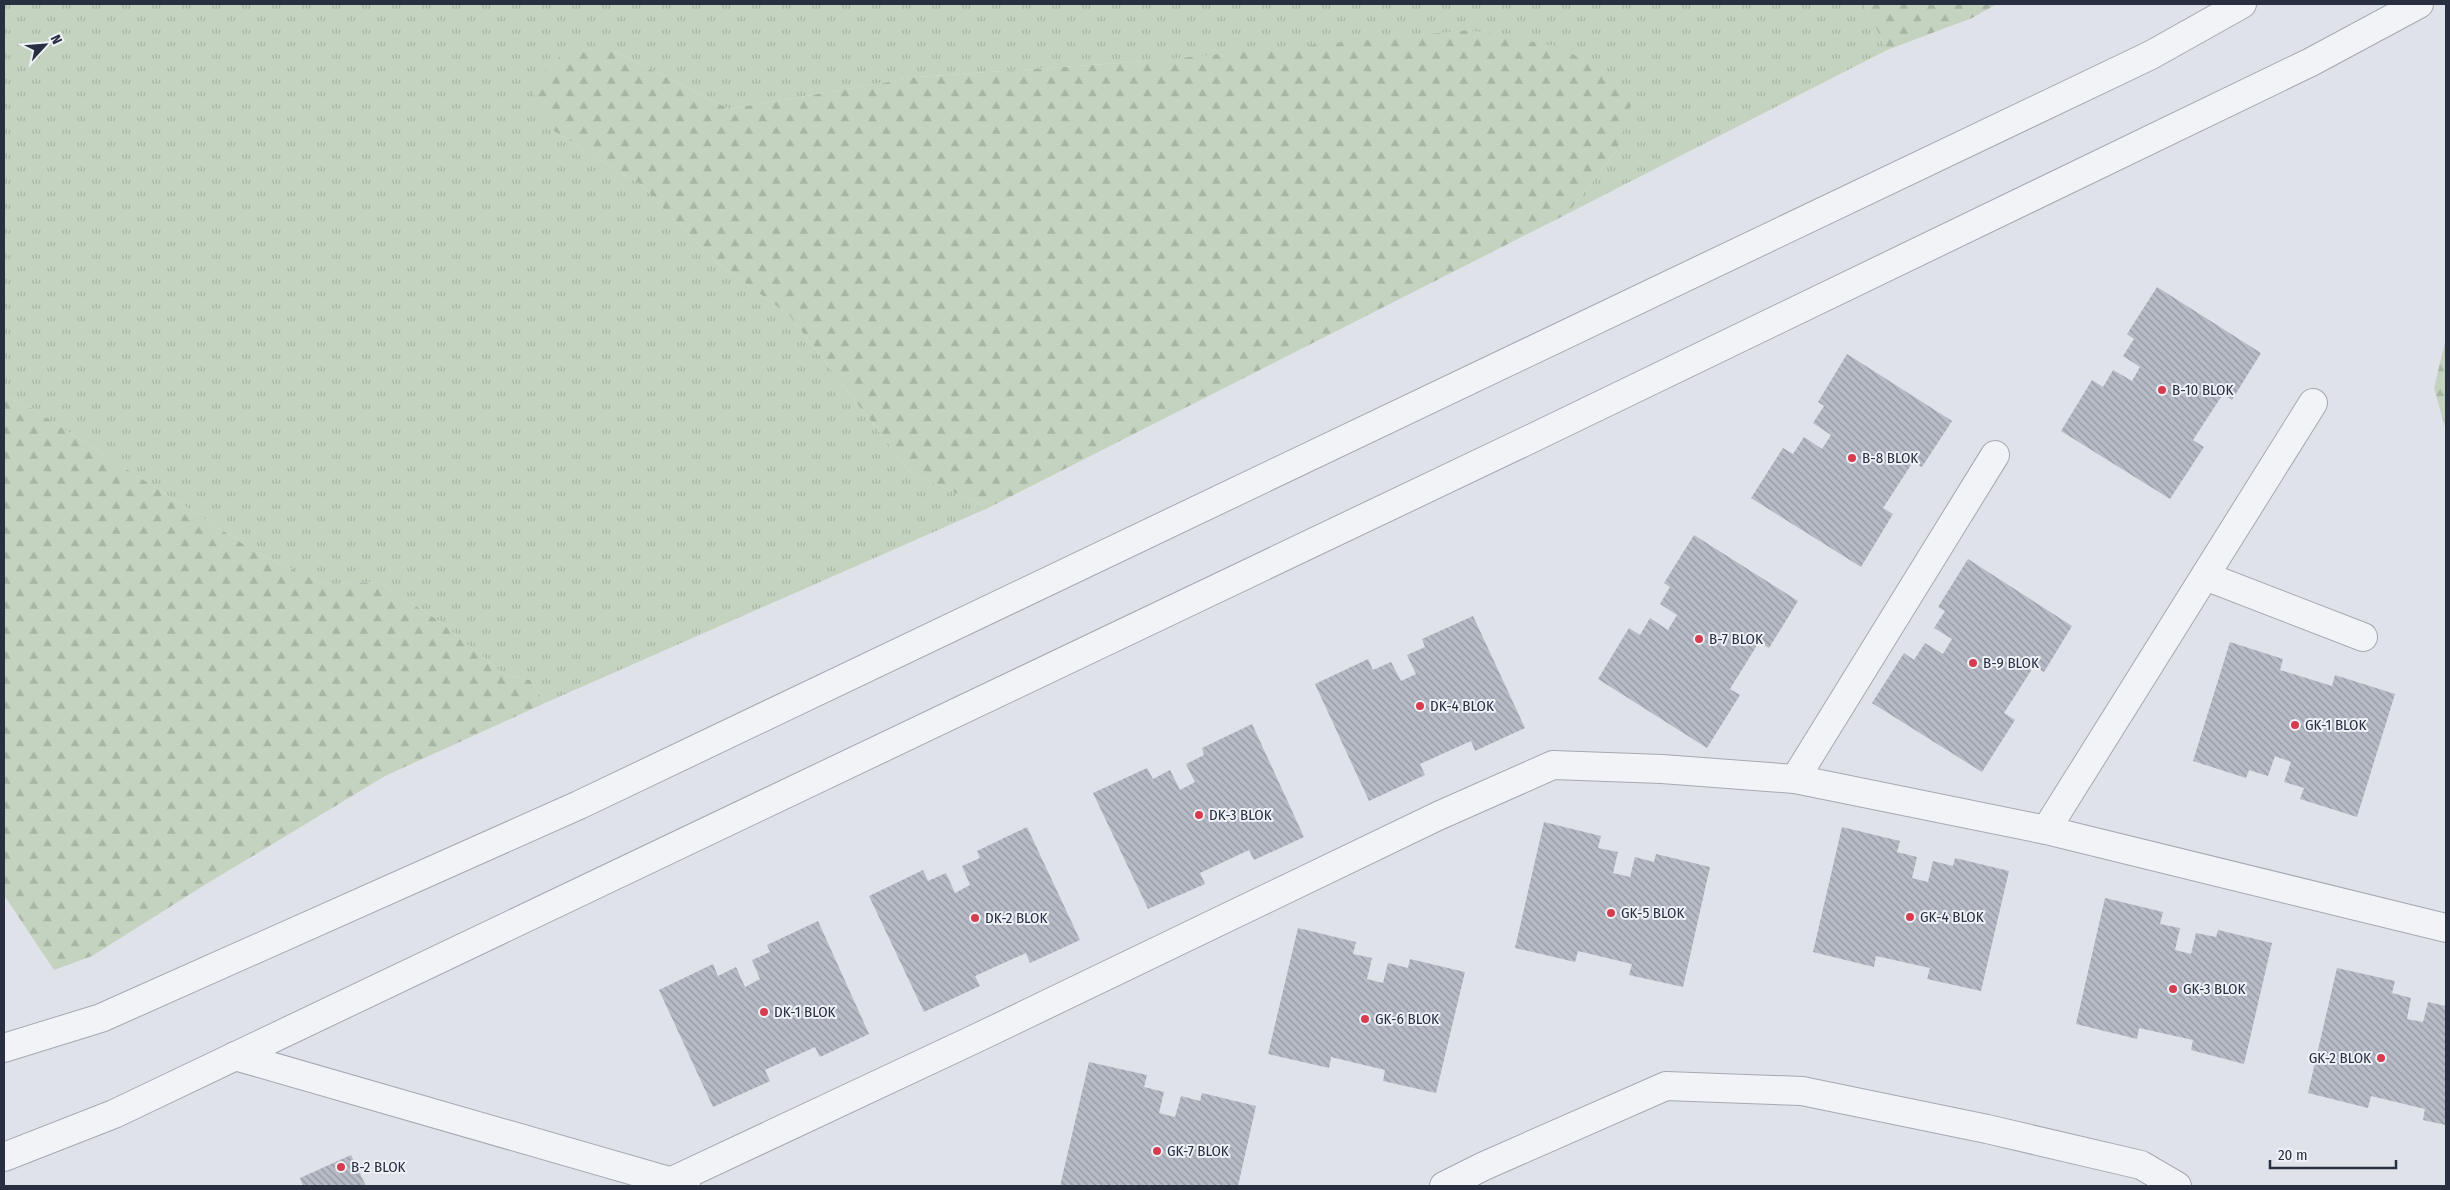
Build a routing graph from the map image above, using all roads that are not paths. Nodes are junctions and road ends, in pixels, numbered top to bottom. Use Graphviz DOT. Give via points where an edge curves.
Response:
graph roads {
  1 [pos="2242,4"];
  2 [pos="2419,4"];
  3 [pos="2313,403"];
  4 [pos="1995,455"];
  5 [pos="2205,576"];
  6 [pos="2363,637"];
  7 [pos="1795,779"];
  8 [pos="2046,830"];
  9 [pos="2446,928"];
  10 [pos="4,1048"];
  11 [pos="235,1056"];
  12 [pos="4,1157"];
  13 [pos="678,1184"];
  14 [pos="1444,1186"];
  15 [pos="2177,1186"];
  1 -- 10 [label="street" via="2142,59 579,805 101,1018"];
  2 -- 11 [label="street" via="2302,66 1540,435"];
  3 -- 5 [label="street"];
  4 -- 7 [label="street"];
  5 -- 6 [label="street"];
  5 -- 8 [label="street"];
  7 -- 8 [label="street"];
  7 -- 13 [label="street" via="1553,765 1438,816"];
  8 -- 9 [label="street"];
  11 -- 12 [label="street" via="114,1114"];
  11 -- 13 [label="street"];
  14 -- 15 [label="street" via="1666,1086 1802,1091 2141,1165"];
}
